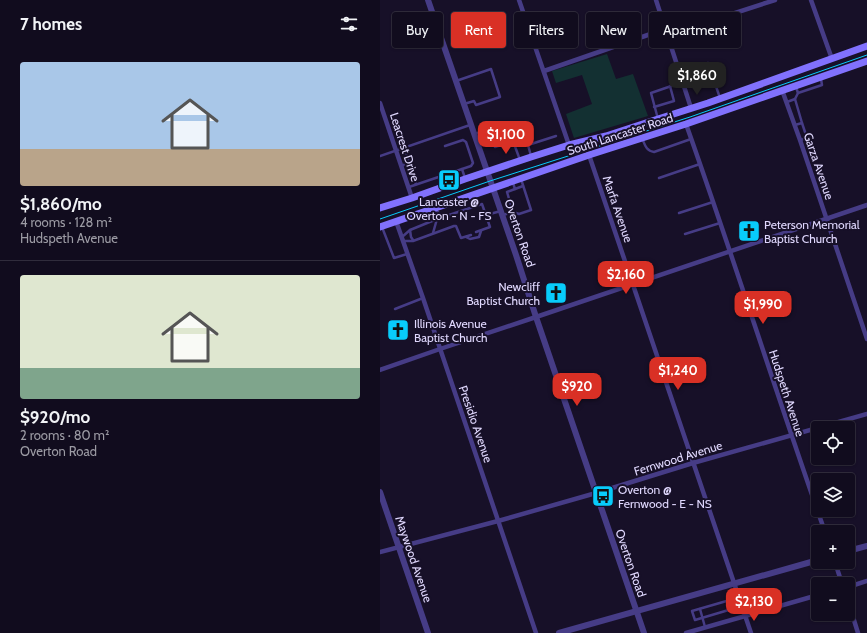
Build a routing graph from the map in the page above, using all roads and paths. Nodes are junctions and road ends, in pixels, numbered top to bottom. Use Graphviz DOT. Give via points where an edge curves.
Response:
graph roads {
  1 [pos="428,0"];
  2 [pos="519,0"];
  3 [pos="656,0"];
  4 [pos="775,0"];
  5 [pos="811,0"];
  6 [pos="660,12"];
  7 [pos="738,12"];
  8 [pos="649,35"];
  9 [pos="867,46"];
  10 [pos="671,48"];
  11 [pos="832,59"];
  12 [pos="867,61"];
  13 [pos="708,64"];
  14 [pos="544,71"];
  15 [pos="456,81"];
  16 [pos="683,82"];
  17 [pos="670,86"];
  18 [pos="797,89"];
  19 [pos="782,90"];
  20 [pos="720,98"];
  21 [pos="795,99"];
  22 [pos="786,102"];
  23 [pos="380,103"];
  24 [pos="464,104"];
  25 [pos="654,107"];
  26 [pos="691,108"];
  27 [pos="658,119"];
  28 [pos="802,123"];
  29 [pos="686,124"];
  30 [pos="471,125"];
  31 [pos="794,126"];
  32 [pos="474,134"];
  33 [pos="556,136"];
  34 [pos="642,138"];
  35 [pos="692,139"];
  36 [pos="492,140"];
  37 [pos="800,140"];
  38 [pos="478,144"];
  39 [pos="569,145"];
  40 [pos="445,146"];
  41 [pos="405,148"];
  42 [pos="396,151"];
  43 [pos="589,155"];
  44 [pos="380,156"];
  45 [pos="531,157"];
  46 [pos="520,160"];
  47 [pos="409,163"];
  48 [pos="701,164"];
  49 [pos="401,166"];
  50 [pos="462,169"];
  51 [pos="487,172"];
  52 [pos="521,178"];
  53 [pos="660,178"];
  54 [pos="465,179"];
  55 [pos="513,181"];
  56 [pos="416,184"];
  57 [pos="524,186"];
  58 [pos="408,187"];
  59 [pos="493,188"];
  60 [pos="515,189"];
  61 [pos="412,198"];
  62 [pos="713,202"];
  63 [pos="867,205"];
  64 [pos="380,208"];
  65 [pos="435,209"];
  66 [pos="513,212"];
  67 [pos="502,213"];
  68 [pos="679,213"];
  69 [pos="486,216"];
  70 [pos="438,218"];
  71 [pos="826,219"];
  72 [pos="396,221"];
  73 [pos="721,223"];
  74 [pos="381,227"];
  75 [pos="410,230"];
  76 [pos="481,230"];
  77 [pos="476,232"];
  78 [pos="433,233"];
  79 [pos="685,234"];
  80 [pos="471,235"];
  81 [pos="465,236"];
  82 [pos="402,239"];
  83 [pos="414,240"];
  84 [pos="730,251"];
  85 [pos="408,254"];
  86 [pos="633,284"];
  87 [pos="423,298"];
  88 [pos="395,309"];
  89 [pos="536,317"];
  90 [pos="867,339"];
  91 [pos="440,349"];
  92 [pos="380,370"];
  93 [pos="867,414"];
  94 [pos="791,436"];
  95 [pos="693,463"];
  96 [pos="380,492"];
  97 [pos="596,493"];
  98 [pos="498,521"];
  99 [pos="822,525"];
  100 [pos="399,546"];
  101 [pos="867,546"];
  102 [pos="855,549"];
  103 [pos="380,552"];
  104 [pos="811,562"];
  105 [pos="867,581"];
  106 [pos="734,583"];
  107 [pos="855,585"];
  108 [pos="811,597"];
  109 [pos="700,609"];
  110 [pos="636,611"];
  111 [pos="745,616"];
  112 [pos="703,617"];
  113 [pos="854,621"];
  114 [pos="706,627"];
  115 [pos="428,633"];
  116 [pos="536,633"];
  117 [pos="559,633"];
  118 [pos="644,633"];
  119 [pos="686,633"];
  120 [pos="751,633"];
  121 [pos="858,633"];
  1 -- 15 [label="street, Overton Road"];
  2 -- 14 [label="street"];
  3 -- 6 [label="street"];
  4 -- 7 [label="street"];
  5 -- 11 [label="street"];
  8 -- 14 [label="street"];
  9 -- 11 [label="main road, South Lancaster Road"];
  10 -- 16 [label="street"];
  11 -- 20 [label="main road, South Lancaster Road"];
  12 -- 18 [label="main road, South Lancaster Road" via="820,77"];
  13 -- 20 [label="lane"];
  14 -- 39 [label="street"];
  15 -- 24 [label="street, Overton Road"];
  15 -- 24 [label="lane" via="491,69 500,97 476,105 474,101"];
  16 -- 17 [label="lane"];
  16 -- 26 [label="street"];
  17 -- 25 [label="lane" via="674,100"];
  17 -- 25 [label="lane" via="650,92"];
  18 -- 19 [label="main road, South Lancaster Road"];
  18 -- 21 [label="lane"];
  19 -- 22 [label="street, Garza Avenue"];
  19 -- 29 [label="main road, South Lancaster Road"];
  20 -- 26 [label="main road, South Lancaster Road"];
  21 -- 22 [label="lane"];
  21 -- 28 [label="lane"];
  22 -- 31 [label="street, Garza Avenue"];
  23 -- 42 [label="street, Leacrest Drive"];
  24 -- 30 [label="street, Overton Road"];
  25 -- 27 [label="lane"];
  26 -- 27 [label="main road, South Lancaster Road"];
  27 -- 39 [label="main road, South Lancaster Road"];
  28 -- 31 [label="lane"];
  28 -- 37 [label="lane" via="807,138"];
  29 -- 34 [label="main road, South Lancaster Road"];
  29 -- 35 [label="street, Hudspeth Avenue"];
  30 -- 32 [label="street, Overton Road"];
  30 -- 41 [label="lane"];
  31 -- 37 [label="street, Garza Avenue"];
  32 -- 36 [label="lane" via="488,129"];
  32 -- 38 [label="street, Overton Road"];
  33 -- 45 [label="lane" via="528,145"];
  34 -- 35 [label="lane" via="650,152"];
  34 -- 43 [label="main road, South Lancaster Road"];
  35 -- 48 [label="street, Hudspeth Avenue"];
  36 -- 38 [label="lane"];
  36 -- 46 [label="lane" via="495,147 513,141"];
  37 -- 71 [label="street, Garza Avenue"];
  38 -- 51 [label="street, Overton Road"];
  39 -- 45 [label="main road, South Lancaster Road"];
  40 -- 50 [label="lane" via="463,140 466,142 473,163"];
  41 -- 42 [label="lane"];
  41 -- 47 [label="lane"];
  42 -- 44 [label="lane"];
  42 -- 49 [label="street, Leacrest Drive"];
  43 -- 52 [label="main road, South Lancaster Road"];
  43 -- 86 [label="street, Marfa Avenue"];
  45 -- 46 [label="main road, South Lancaster Road"];
  46 -- 51 [label="main road, South Lancaster Road"];
  47 -- 49 [label="lane"];
  47 -- 56 [label="lane"];
  48 -- 53 [label="lane"];
  48 -- 62 [label="street, Hudspeth Avenue"];
  49 -- 58 [label="street, Leacrest Drive"];
  50 -- 54 [label="lane"];
  50 -- 56 [label="lane"];
  51 -- 54 [label="main road, South Lancaster Road"];
  51 -- 59 [label="street, Overton Road"];
  52 -- 55 [label="main road, South Lancaster Road"];
  52 -- 57 [label="lane"];
  54 -- 61 [label="main road, South Lancaster Road"];
  55 -- 59 [label="main road, South Lancaster Road"];
  55 -- 60 [label="lane"];
  56 -- 58 [label="lane"];
  57 -- 60 [label="lane"];
  57 -- 66 [label="lane" via="531,210 519,214"];
  58 -- 61 [label="street, Leacrest Drive"];
  59 -- 65 [label="main road, South Lancaster Road"];
  59 -- 67 [label="street, Overton Road"];
  60 -- 66 [label="lane" via="507,192"];
  61 -- 64 [label="main road, South Lancaster Road"];
  62 -- 68 [label="lane"];
  62 -- 73 [label="street, Hudspeth Avenue"];
  63 -- 71 [label="street"];
  65 -- 70 [label="lane" via="434,213"];
  65 -- 72 [label="main road, South Lancaster Road"];
  66 -- 67 [label="lane"];
  67 -- 69 [label="lane"];
  67 -- 89 [label="street, Overton Road"];
  69 -- 70 [label="lane" via="482,204"];
  69 -- 76 [label="lane" via="490,227"];
  70 -- 75 [label="lane"];
  70 -- 78 [label="lane"];
  71 -- 84 [label="street"];
  71 -- 90 [label="street, Garza Avenue"];
  72 -- 74 [label="main road, South Lancaster Road"];
  72 -- 82 [label="street, Presidio Avenue"];
  73 -- 79 [label="lane"];
  73 -- 84 [label="street, Hudspeth Avenue"];
  74 -- 85 [label="lane" via="394,258"];
  75 -- 82 [label="lane"];
  75 -- 83 [label="lane"];
  76 -- 77 [label="lane"];
  76 -- 81 [label="lane" via="479,237 470,239"];
  78 -- 81 [label="lane" via="456,226 460,238"];
  78 -- 83 [label="lane"];
  80 -- 81 [label="lane"];
  82 -- 83 [label="lane"];
  82 -- 85 [label="street, Presidio Avenue"];
  84 -- 86 [label="street"];
  84 -- 94 [label="street, Hudspeth Avenue"];
  85 -- 87 [label="street, Presidio Avenue"];
  86 -- 89 [label="street"];
  86 -- 95 [label="street, Marfa Avenue"];
  87 -- 88 [label="lane"];
  87 -- 91 [label="street, Presidio Avenue"];
  89 -- 91 [label="street"];
  89 -- 97 [label="street, Overton Road"];
  91 -- 92 [label="street"];
  91 -- 98 [label="street, Presidio Avenue"];
  93 -- 94 [label="street, Fernwood Avenue"];
  94 -- 95 [label="street, Fernwood Avenue"];
  94 -- 99 [label="street, Hudspeth Avenue"];
  95 -- 97 [label="street, Fernwood Avenue"];
  95 -- 106 [label="street, Marfa Avenue"];
  96 -- 100 [label="street, Maywood Avenue"];
  97 -- 98 [label="street, Fernwood Avenue"];
  97 -- 110 [label="street, Overton Road"];
  98 -- 100 [label="street, Fernwood Avenue"];
  98 -- 116 [label="street, Presidio Avenue"];
  100 -- 103 [label="street, Fernwood Avenue"];
  100 -- 115 [label="street, Maywood Avenue"];
  101 -- 102 [label="street"];
  104 -- 106 [label="street"];
  105 -- 107 [label="street"];
  106 -- 110 [label="street"];
  106 -- 111 [label="street, Marfa Avenue"];
  108 -- 111 [label="street"];
  109 -- 112 [label="lane"];
  109 -- 112 [label="lane" via="692,611 695,620"];
  109 -- 112 [label="lane" via="730,600 732,609"];
  110 -- 117 [label="street"];
  110 -- 118 [label="street, Overton Road"];
  111 -- 114 [label="street"];
  111 -- 120 [label="street, Marfa Avenue"];
  112 -- 114 [label="lane"];
  113 -- 121 [label="street"];
  114 -- 119 [label="street"];
}
